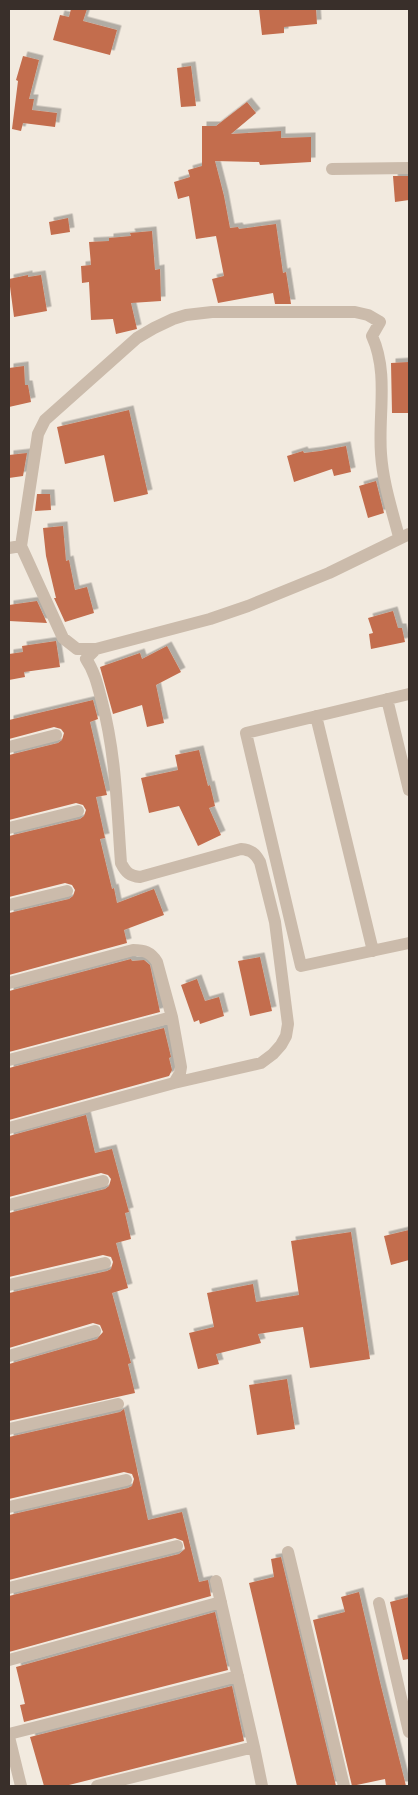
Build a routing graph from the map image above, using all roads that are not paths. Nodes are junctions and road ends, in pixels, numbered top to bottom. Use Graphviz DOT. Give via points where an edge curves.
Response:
graph roads {
  1 [pos="409,168"];
  2 [pos="332,169"];
  3 [pos="404,535"];
  4 [pos="15,547"];
  5 [pos="96,649"];
  6 [pos="409,694"];
  7 [pos="387,699"];
  8 [pos="316,716"];
  9 [pos="56,735"];
  10 [pos="9,747"];
  11 [pos="409,790"];
  12 [pos="78,811"];
  13 [pos="9,828"];
  14 [pos="67,890"];
  15 [pos="9,905"];
  16 [pos="409,944"];
  17 [pos="373,951"];
  18 [pos="9,983"];
  19 [pos="172,1017"];
  20 [pos="9,1060"];
  21 [pos="174,1083"];
  22 [pos="9,1128"];
  23 [pos="103,1181"];
  24 [pos="9,1205"];
  25 [pos="105,1263"];
  26 [pos="9,1285"];
  27 [pos="95,1332"];
  28 [pos="9,1356"];
  29 [pos="118,1404"];
  30 [pos="9,1429"];
  31 [pos="126,1480"];
  32 [pos="9,1507"];
  33 [pos="177,1546"];
  34 [pos="288,1552"];
  35 [pos="216,1581"];
  36 [pos="9,1588"];
  37 [pos="221,1602"];
  38 [pos="379,1603"];
  39 [pos="9,1660"];
  40 [pos="238,1676"];
  41 [pos="409,1732"];
  42 [pos="9,1735"];
  43 [pos="254,1747"];
  44 [pos="21,1786"];
  45 [pos="97,1786"];
  46 [pos="262,1786"];
  47 [pos="344,1786"];
  1 -- 2 [label="street"];
  3 -- 4 [label="street" via="385,480 381,454 382,372 372,336 380,322 355,312 212,312 173,319 137,338 45,420 38,434"];
  3 -- 5 [label="street" via="329,573 248,606"];
  4 -- 5 [label="street" via="63,638 77,649"];
  5 -- 21 [label="street" via="86,659 93,670 108,726 121,864 125,871 140,877 241,849 250,850 260,862 275,922 288,1024 286,1036 262,1063"];
  6 -- 7 [label="street"];
  7 -- 8 [label="street"];
  7 -- 11 [label="street"];
  8 -- 17 [label="street"];
  8 -- 17 [label="street" via="246,733 301,966"];
  9 -- 10 [label="street"];
  12 -- 13 [label="street"];
  14 -- 15 [label="street"];
  16 -- 17 [label="street"];
  18 -- 19 [label="street" via="141,950 152,955 157,962"];
  19 -- 20 [label="street"];
  19 -- 21 [label="street" via="181,1067"];
  21 -- 22 [label="street"];
  23 -- 24 [label="street"];
  25 -- 26 [label="street"];
  27 -- 28 [label="street"];
  29 -- 30 [label="street"];
  31 -- 32 [label="street"];
  33 -- 36 [label="street"];
  34 -- 47 [label="street"];
  35 -- 37 [label="street"];
  37 -- 39 [label="street"];
  37 -- 40 [label="street"];
  38 -- 41 [label="street"];
  40 -- 42 [label="street"];
  40 -- 43 [label="street"];
  42 -- 44 [label="street"];
  43 -- 45 [label="street"];
  43 -- 46 [label="street"];
}
